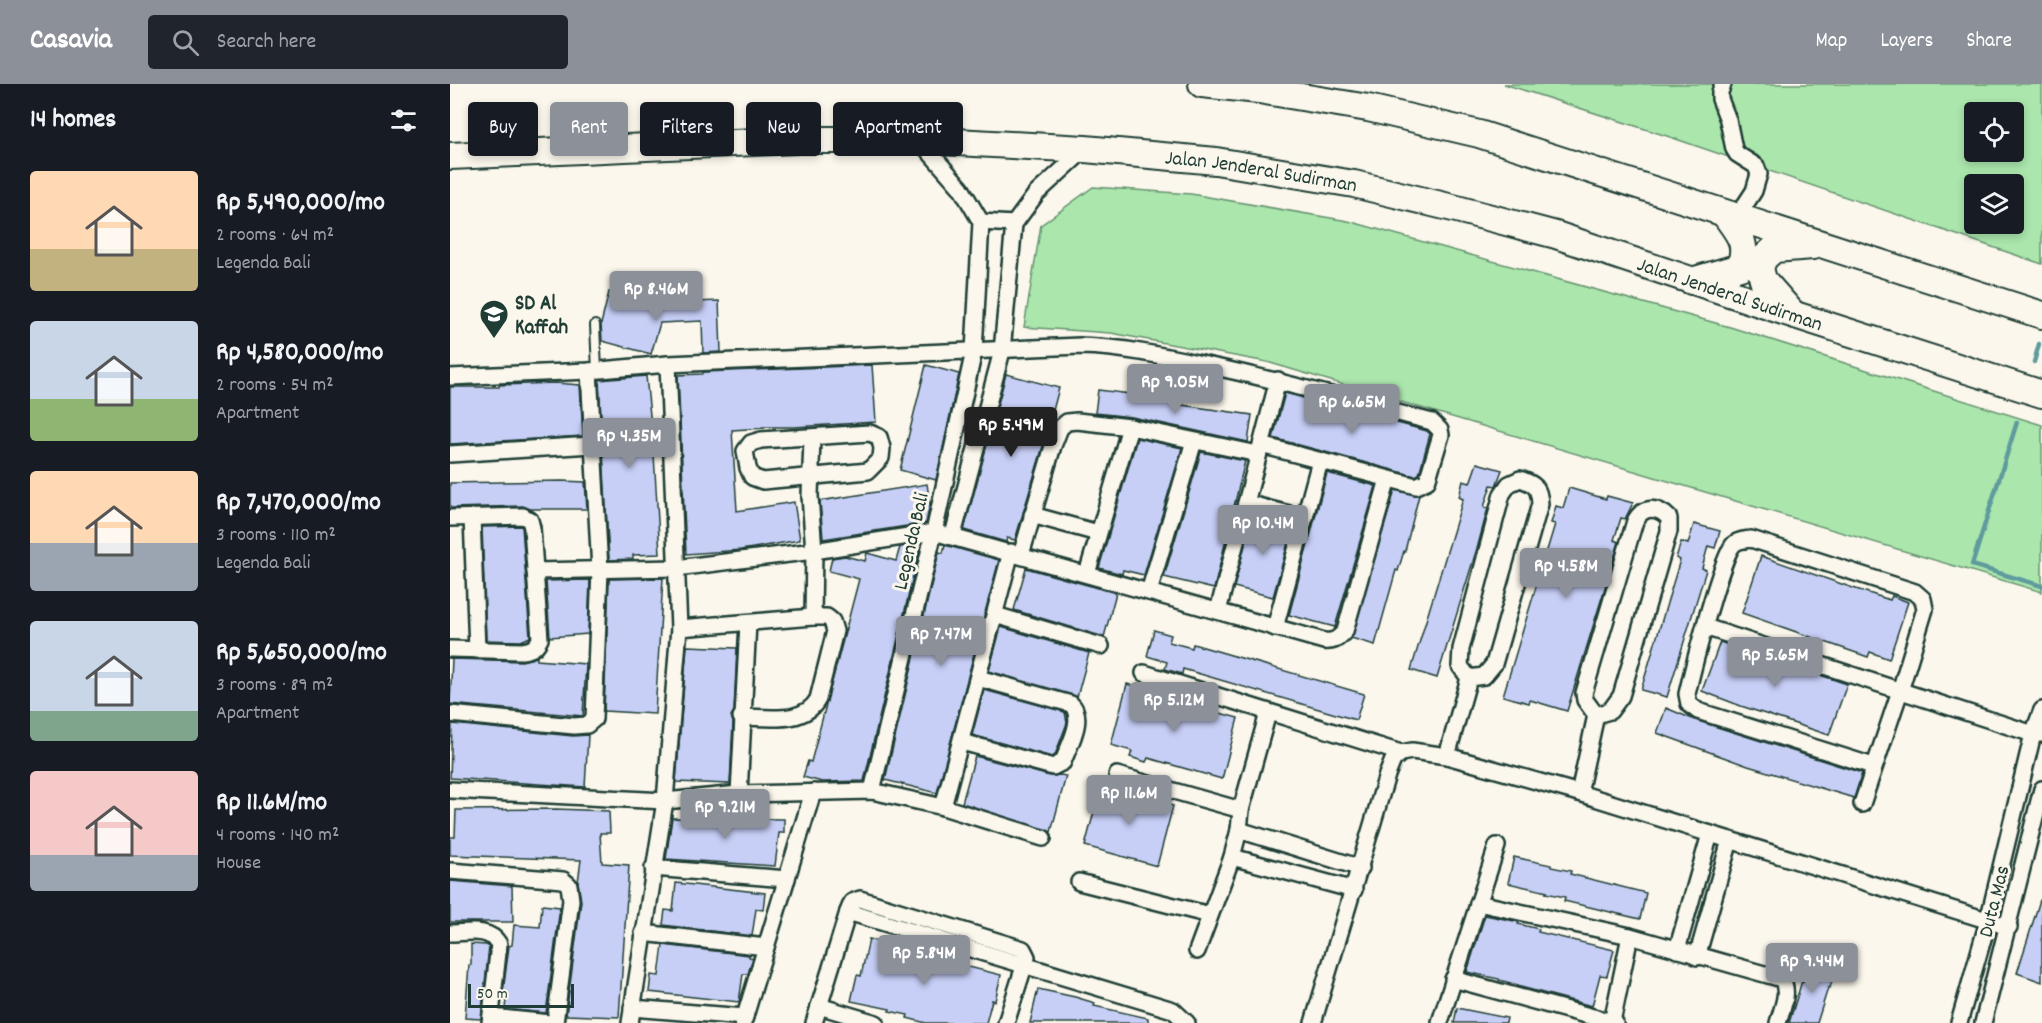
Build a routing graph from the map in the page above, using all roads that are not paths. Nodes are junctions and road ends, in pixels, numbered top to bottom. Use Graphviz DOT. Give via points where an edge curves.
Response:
graph roads {
  1 [pos="1202,84"];
  2 [pos="1723,84"];
  3 [pos="833,140"];
  4 [pos="963,142"];
  5 [pos="1085,149"];
  6 [pos="450,156"];
  7 [pos="933,156"];
  8 [pos="1731,215"];
  9 [pos="981,222"];
  10 [pos="1014,224"];
  11 [pos="1824,245"];
  12 [pos="1692,281"];
  13 [pos="1795,315"];
  14 [pos="2042,315"];
  15 [pos="595,325"];
  16 [pos="974,351"];
  17 [pos="1002,351"];
  18 [pos="668,364"];
  19 [pos="593,371"];
  20 [pos="450,377"];
  21 [pos="1278,380"];
  22 [pos="2042,394"];
  23 [pos="1130,427"];
  24 [pos="812,438"];
  25 [pos="1194,441"];
  26 [pos="592,446"];
  27 [pos="1259,449"];
  28 [pos="450,454"];
  29 [pos="1320,461"];
  30 [pos="812,476"];
  31 [pos="1388,479"];
  32 [pos="1246,503"];
  33 [pos="1032,515"];
  34 [pos="472,517"];
  35 [pos="450,518"];
  36 [pos="1305,518"];
  37 [pos="934,532"];
  38 [pos="1098,533"];
  39 [pos="953,535"];
  40 [pos="814,551"];
  41 [pos="1016,553"];
  42 [pos="676,568"];
  43 [pos="600,570"];
  44 [pos="535,571"];
  45 [pos="1087,574"];
  46 [pos="1149,592"];
  47 [pos="1218,611"];
  48 [pos="995,615"];
  49 [pos="813,616"];
  50 [pos="748,623"];
  51 [pos="1705,627"];
  52 [pos="679,628"];
  53 [pos="1275,628"];
  54 [pos="1101,646"];
  55 [pos="450,649"];
  56 [pos="477,650"];
  57 [pos="1144,673"];
  58 [pos="978,678"];
  59 [pos="1469,678"];
  60 [pos="1900,692"];
  61 [pos="2042,710"];
  62 [pos="1268,713"];
  63 [pos="450,714"];
  64 [pos="1596,715"];
  65 [pos="741,717"];
  66 [pos="2038,734"];
  67 [pos="962,742"];
  68 [pos="1401,753"];
  69 [pos="1447,756"];
  70 [pos="1874,766"];
  71 [pos="1117,775"];
  72 [pos="2042,789"];
  73 [pos="450,790"];
  74 [pos="873,791"];
  75 [pos="813,792"];
  76 [pos="1579,793"];
  77 [pos="739,794"];
  78 [pos="665,801"];
  79 [pos="1862,804"];
  80 [pos="943,807"];
  81 [pos="1241,810"];
  82 [pos="1239,830"];
  83 [pos="1710,834"];
  84 [pos="1043,838"];
  85 [pos="1730,840"];
  86 [pos="1497,846"];
  87 [pos="1232,857"];
  88 [pos="653,868"];
  89 [pos="1360,868"];
  90 [pos="450,871"];
  91 [pos="787,879"];
  92 [pos="1079,882"];
  93 [pos="1354,890"];
  94 [pos="1478,903"];
  95 [pos="1210,915"];
  96 [pos="1988,921"];
  97 [pos="2009,927"];
  98 [pos="450,933"];
  99 [pos="643,933"];
  100 [pos="1630,936"];
  101 [pos="766,947"];
  102 [pos="1677,950"];
  103 [pos="1197,951"];
  104 [pos="1697,957"];
  105 [pos="1025,966"];
  106 [pos="1453,979"];
  107 [pos="819,1006"];
  108 [pos="631,1016"];
  109 [pos="490,1020"];
  110 [pos="744,1020"];
  111 [pos="1440,1022"];
  112 [pos="1614,1022"];
  113 [pos="550,1023"];
  114 [pos="555,1023"];
  115 [pos="814,1023"];
  116 [pos="876,1023"];
  117 [pos="1006,1023"];
  118 [pos="1187,1023"];
  119 [pos="1313,1023"];
  120 [pos="1778,1023"];
  121 [pos="1959,1023"];
  122 [pos="1983,1023"];
  1 -- 8 [label="highway" via="1368,108 1479,134"];
  2 -- 8 [label="street" via="1720,99 1734,149 1756,166 1759,174 1754,191"];
  3 -- 6 [label="highway, Jalan Jenderal Sudirman"];
  4 -- 5 [label="highway, Jalan Jenderal Sudirman"];
  5 -- 10 [label="street" via="1036,194"];
  5 -- 12 [label="highway, Jalan Jenderal Sudirman" via="1216,161 1354,184 1556,235"];
  7 -- 9 [label="street" via="961,188"];
  8 -- 11 [label="highway"];
  8 -- 12 [label="highway" via="1743,241 1740,267"];
  9 -- 10 [label="street"];
  9 -- 16 [label="street, Legenda Bali"];
  10 -- 17 [label="street, Legenda Bali"];
  11 -- 13 [label="highway" via="1774,249 1764,258 1760,268 1763,280"];
  11 -- 14 [label="highway"];
  12 -- 13 [label="highway, Jalan Jenderal Sudirman"];
  13 -- 22 [label="highway, Jalan Jenderal Sudirman"];
  15 -- 19 [label="lane"];
  16 -- 17 [label="street"];
  16 -- 18 [label="street"];
  16 -- 37 [label="street, Legenda Bali"];
  17 -- 21 [label="street" via="1110,347"];
  17 -- 39 [label="street, Legenda Bali"];
  18 -- 19 [label="street"];
  18 -- 42 [label="street"];
  19 -- 20 [label="street"];
  19 -- 26 [label="street"];
  21 -- 27 [label="street"];
  21 -- 31 [label="street" via="1437,426 1441,435 1427,481 1416,486"];
  23 -- 25 [label="street"];
  23 -- 33 [label="street" via="1077,421 1060,428"];
  23 -- 38 [label="street"];
  24 -- 30 [label="street"];
  24 -- 30 [label="street" via="761,440 751,443 745,451 752,477 763,481"];
  24 -- 30 [label="street" via="870,433 879,437 882,448 881,458 868,471"];
  25 -- 27 [label="street"];
  25 -- 46 [label="street"];
  26 -- 28 [label="street"];
  26 -- 43 [label="street"];
  27 -- 29 [label="street"];
  27 -- 32 [label="street"];
  29 -- 31 [label="street"];
  29 -- 36 [label="street"];
  30 -- 40 [label="street"];
  31 -- 53 [label="street" via="1345,631 1339,639 1332,642"];
  32 -- 36 [label="street"];
  32 -- 47 [label="street"];
  33 -- 38 [label="street"];
  33 -- 41 [label="street"];
  34 -- 35 [label="street"];
  34 -- 44 [label="street" via="523,516 530,520"];
  34 -- 56 [label="street"];
  36 -- 53 [label="street"];
  37 -- 39 [label="street"];
  37 -- 40 [label="street"];
  37 -- 74 [label="street, Legenda Bali"];
  38 -- 45 [label="street"];
  39 -- 41 [label="street"];
  40 -- 42 [label="street"];
  40 -- 49 [label="street"];
  41 -- 45 [label="street"];
  41 -- 48 [label="street"];
  42 -- 43 [label="street"];
  42 -- 52 [label="street"];
  43 -- 44 [label="street"];
  43 -- 63 [label="street" via="594,719 586,725 574,726"];
  44 -- 56 [label="street" via="540,639 537,646 522,651"];
  45 -- 46 [label="street"];
  46 -- 47 [label="street"];
  47 -- 53 [label="street"];
  48 -- 54 [label="street"];
  48 -- 58 [label="street"];
  49 -- 50 [label="street"];
  49 -- 65 [label="street" via="827,617 835,631 814,706 795,717"];
  50 -- 52 [label="street"];
  50 -- 65 [label="street"];
  51 -- 60 [label="street"];
  51 -- 60 [label="street" via="1726,556 1733,544 1741,540 1751,539 1915,591 1923,599 1925,609"];
  51 -- 70 [label="street" via="1687,694 1689,704 1698,711"];
  52 -- 78 [label="street"];
  55 -- 56 [label="street"];
  57 -- 62 [label="street"];
  58 -- 67 [label="street"];
  58 -- 67 [label="street" via="1071,704 1078,714 1077,722 1063,762 1053,767"];
  59 -- 59 [label="street" via="1460,666 1464,638 1502,494 1509,484 1520,479 1533,483 1539,491 1540,504 1494,664 1484,676"];
  59 -- 69 [label="street"];
  60 -- 66 [label="street"];
  60 -- 70 [label="street"];
  61 -- 66 [label="street"];
  62 -- 68 [label="street"];
  62 -- 81 [label="street"];
  64 -- 64 [label="street" via="1584,693 1635,521 1640,513 1650,509 1669,518 1669,531 1621,696 1610,711"];
  64 -- 76 [label="street"];
  65 -- 77 [label="street"];
  66 -- 96 [label="street"];
  67 -- 80 [label="street"];
  68 -- 69 [label="street"];
  68 -- 89 [label="street" via="1387,775"];
  69 -- 76 [label="street"];
  70 -- 79 [label="street"];
  71 -- 81 [label="street"];
  72 -- 97 [label="street, Duta Mas"];
  73 -- 78 [label="street"];
  74 -- 75 [label="street"];
  74 -- 80 [label="street"];
  75 -- 77 [label="street"];
  75 -- 91 [label="street"];
  76 -- 83 [label="street"];
  77 -- 78 [label="street"];
  78 -- 88 [label="street"];
  80 -- 84 [label="street"];
  81 -- 82 [label="street"];
  82 -- 87 [label="street"];
  82 -- 89 [label="street"];
  83 -- 85 [label="street"];
  83 -- 102 [label="street"];
  85 -- 96 [label="street"];
  85 -- 104 [label="street"];
  86 -- 94 [label="street"];
  87 -- 93 [label="street"];
  87 -- 95 [label="street"];
  88 -- 91 [label="street"];
  88 -- 99 [label="street"];
  89 -- 93 [label="street"];
  90 -- 114 [label="street" via="563,880 569,885 571,900"];
  91 -- 101 [label="street"];
  92 -- 95 [label="street"];
  93 -- 119 [label="street"];
  94 -- 100 [label="street"];
  94 -- 106 [label="street"];
  95 -- 103 [label="street"];
  96 -- 97 [label="street"];
  96 -- 121 [label="street"];
  97 -- 122 [label="street, Duta Mas"];
  98 -- 109 [label="street" via="486,932 499,944"];
  99 -- 101 [label="street"];
  99 -- 108 [label="street"];
  100 -- 102 [label="street"];
  100 -- 112 [label="street"];
  101 -- 110 [label="street"];
  102 -- 104 [label="street"];
  104 -- 120 [label="street" via="1782,979 1786,994"];
  105 -- 107 [label="street" via="848,912"];
  105 -- 117 [label="street"];
  105 -- 118 [label="street" via="1173,1010"];
  106 -- 111 [label="street"];
  106 -- 112 [label="street"];
  107 -- 115 [label="street"];
  107 -- 116 [label="street"];
  108 -- 110 [label="street"];
  109 -- 113 [label="street"];
}
